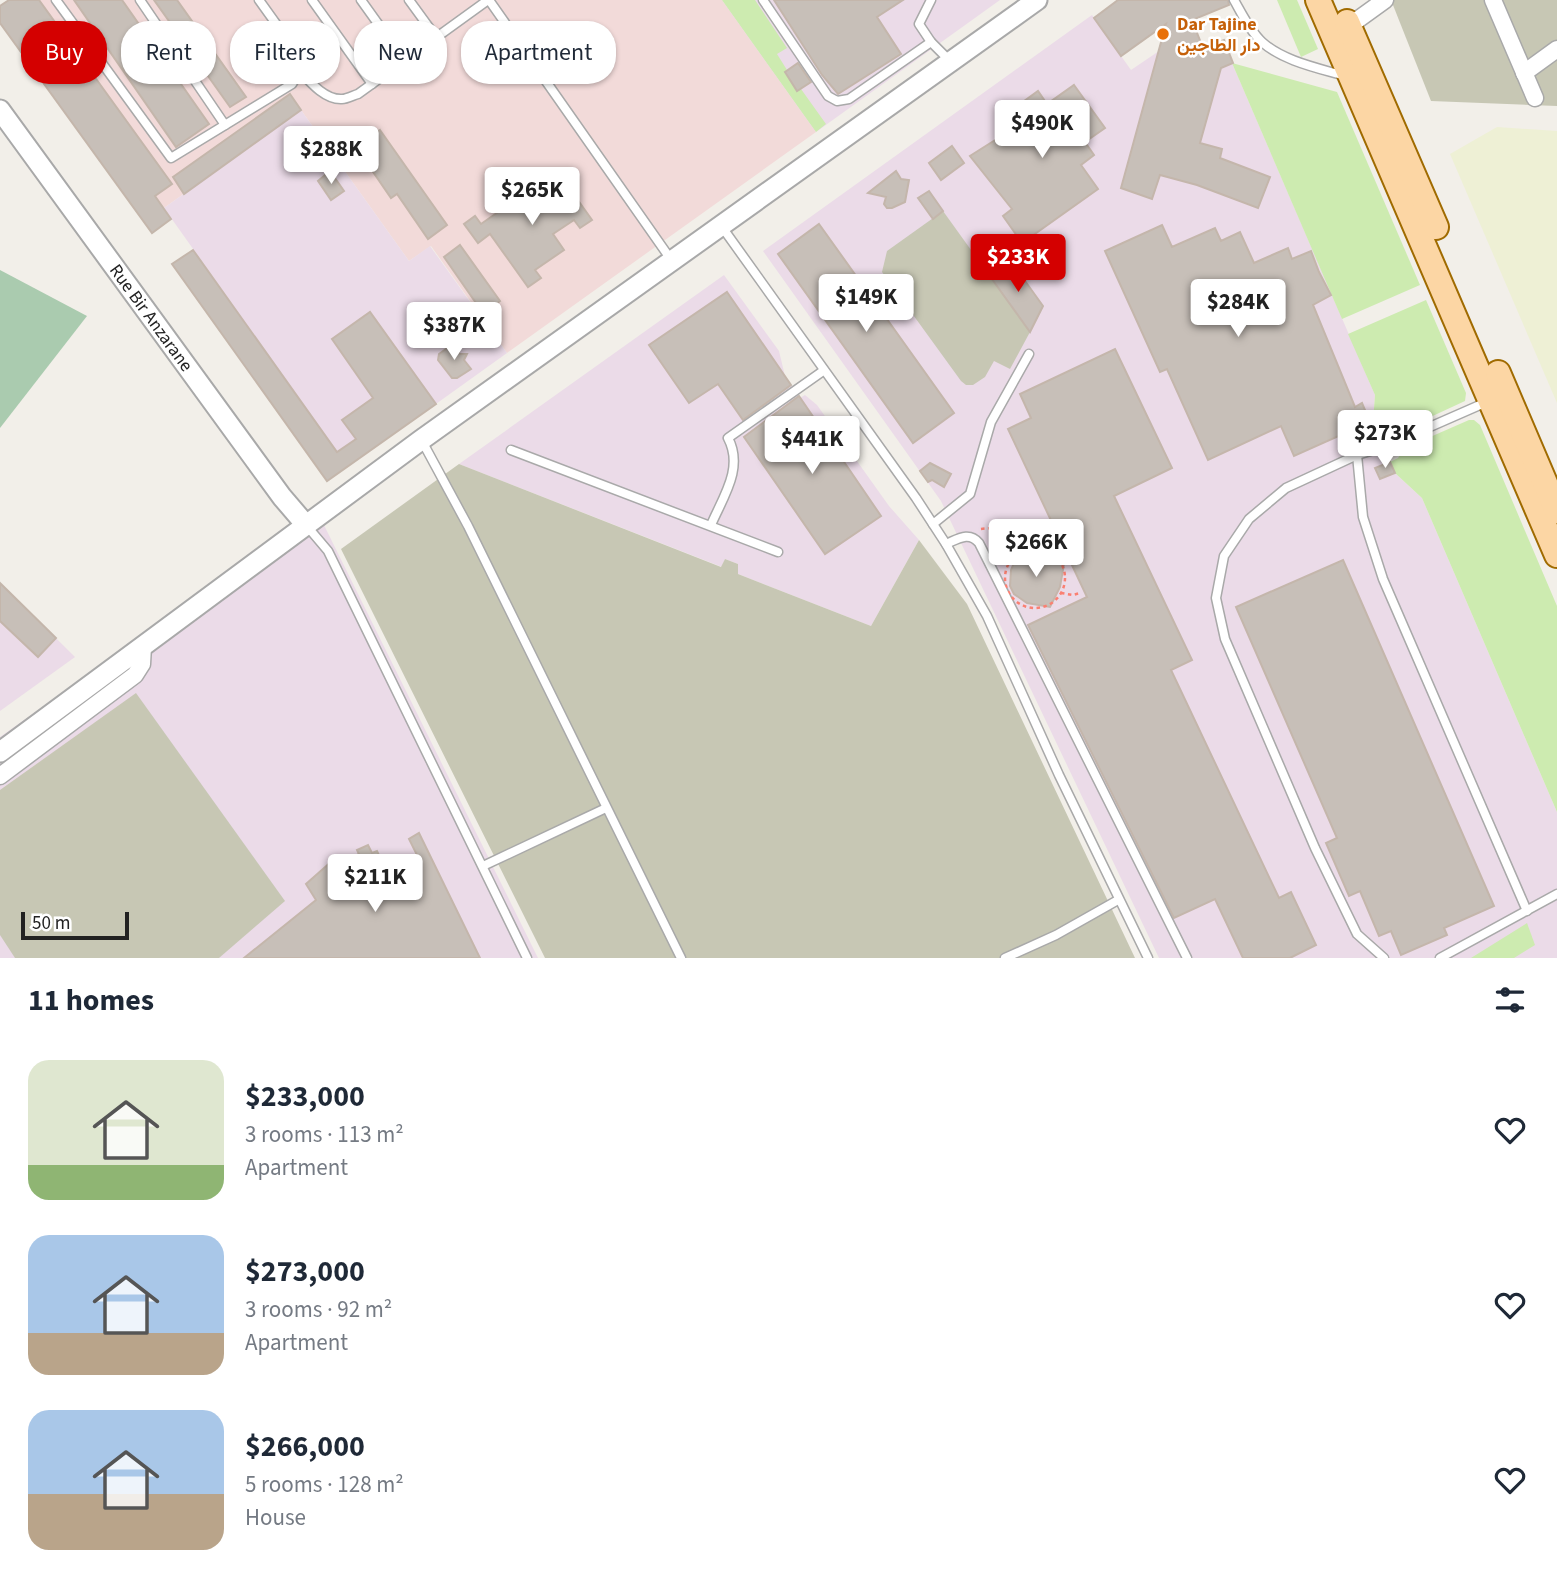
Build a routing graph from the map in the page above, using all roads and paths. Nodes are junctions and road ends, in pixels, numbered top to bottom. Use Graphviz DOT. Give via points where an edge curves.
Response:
graph roads {
  1 [pos="56,0"];
  2 [pos="140,0"];
  3 [pos="259,0"];
  4 [pos="312,0"];
  5 [pos="361,0"];
  6 [pos="409,0"];
  7 [pos="488,0"];
  8 [pos="763,0"];
  9 [pos="931,0"];
  10 [pos="1037,0"];
  11 [pos="1234,0"];
  12 [pos="1318,0"];
  13 [pos="1337,0"];
  14 [pos="1385,0"];
  15 [pos="1497,2"];
  16 [pos="274,21"];
  17 [pos="376,21"];
  18 [pos="424,21"];
  19 [pos="1349,26"];
  20 [pos="447,29"];
  21 [pos="931,42"];
  22 [pos="1557,49"];
  23 [pos="354,59"];
  24 [pos="950,61"];
  25 [pos="1524,73"];
  26 [pos="1353,78"];
  27 [pos="292,84"];
  28 [pos="313,84"];
  29 [pos="372,84"];
  30 [pos="1535,98"];
  31 [pos="1,116"];
  32 [pos="225,125"];
  33 [pos="722,227"];
  34 [pos="672,261"];
  35 [pos="1029,354"];
  36 [pos="823,371"];
  37 [pos="1492,400"];
  38 [pos="421,440"];
  39 [pos="511,450"];
  40 [pos="1357,455"];
  41 [pos="1557,511"];
  42 [pos="933,524"];
  43 [pos="306,525"];
  44 [pos="711,525"];
  45 [pos="981,529"];
  46 [pos="969,536"];
  47 [pos="946,544"];
  48 [pos="1034,549"];
  49 [pos="778,552"];
  50 [pos="1557,555"];
  51 [pos="1011,560"];
  52 [pos="1060,593"];
  53 [pos="1080,593"];
  54 [pos="143,646"];
  55 [pos="0,752"];
  56 [pos="0,776"];
  57 [pos="606,808"];
  58 [pos="483,866"];
  59 [pos="1557,894"];
  60 [pos="1118,900"];
  61 [pos="1527,911"];
  62 [pos="527,958"];
  63 [pos="681,958"];
  64 [pos="1005,958"];
  65 [pos="1148,958"];
  66 [pos="1187,958"];
  67 [pos="1384,958"];
  68 [pos="1440,958"];
  1 -- 32 [label="lane" via="171,158"];
  2 -- 32 [label="lane"];
  3 -- 16 [label="lane"];
  4 -- 23 [label="lane"];
  5 -- 17 [label="lane"];
  6 -- 18 [label="lane"];
  7 -- 20 [label="lane"];
  7 -- 34 [label="lane"];
  8 -- 21 [label="lane" via="828,96 837,101 849,99"];
  9 -- 21 [label="lane" via="919,24"];
  10 -- 24 [label="street"];
  11 -- 26 [label="lane" via="1263,43 1309,65"];
  12 -- 26 [label="main road"];
  13 -- 19 [label="main road"];
  14 -- 19 [label="street"];
  15 -- 25 [label="street"];
  19 -- 41 [label="main road"];
  21 -- 24 [label="lane"];
  22 -- 25 [label="street"];
  24 -- 33 [label="street"];
  25 -- 30 [label="street"];
  26 -- 37 [label="main road"];
  27 -- 32 [label="lane"];
  28 -- 29 [label="lane" via="330,97 342,99"];
  31 -- 43 [label="street, Rue Bir Anzarane"];
  33 -- 34 [label="street"];
  33 -- 36 [label="lane"];
  34 -- 38 [label="street"];
  35 -- 42 [label="lane" via="991,422 970,494"];
  36 -- 42 [label="lane"];
  36 -- 44 [label="lane" via="728,439 736,458 735,471"];
  37 -- 40 [label="lane"];
  37 -- 50 [label="main road"];
  38 -- 43 [label="street"];
  38 -- 57 [label="lane"];
  39 -- 44 [label="lane"];
  40 -- 61 [label="lane" via="1363,517 1383,579"];
  40 -- 67 [label="lane" via="1286,488 1249,519 1224,556 1216,598 1225,639 1315,848 1357,933"];
  42 -- 47 [label="lane"];
  43 -- 54 [label="street"];
  43 -- 58 [label="lane" via="328,551"];
  44 -- 49 [label="lane"];
  45 -- 46 [label="path"];
  45 -- 48 [label="path" via="1015,533"];
  45 -- 51 [label="path"];
  46 -- 47 [label="lane"];
  46 -- 66 [label="lane" via="979,543"];
  47 -- 60 [label="lane" via="987,616"];
  48 -- 51 [label="path"];
  48 -- 52 [label="path" via="1045,550 1060,563 1064,573"];
  51 -- 52 [label="path" via="1006,585 1022,606 1048,605"];
  52 -- 53 [label="path"];
  54 -- 55 [label="street"];
  54 -- 56 [label="street" via="142,664 135,675"];
  57 -- 58 [label="lane"];
  57 -- 63 [label="lane"];
  58 -- 62 [label="lane"];
  59 -- 61 [label="lane"];
  60 -- 64 [label="lane"];
  60 -- 65 [label="lane"];
  61 -- 68 [label="lane"];
}
